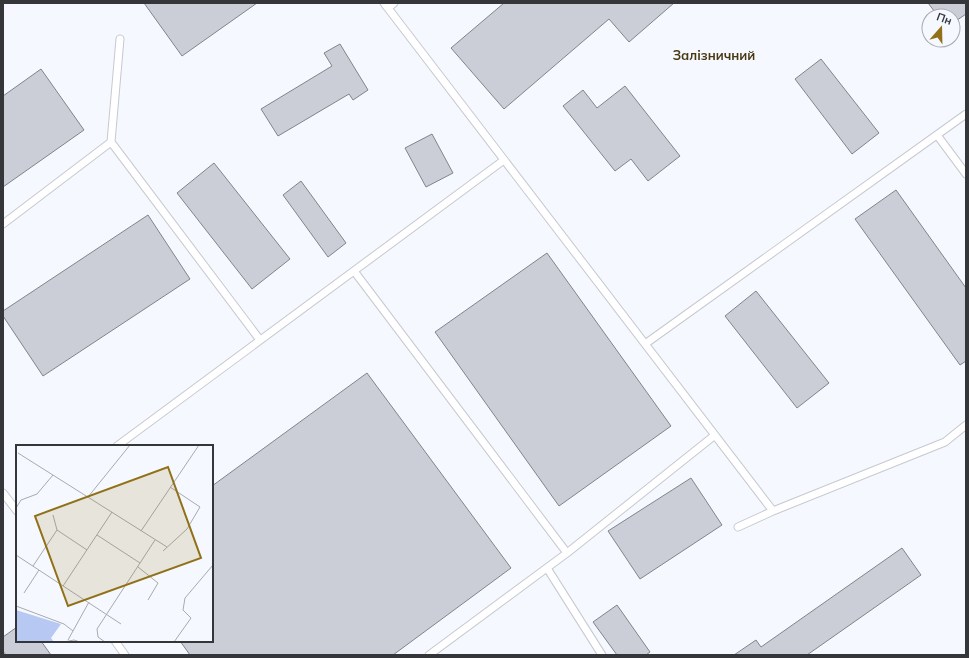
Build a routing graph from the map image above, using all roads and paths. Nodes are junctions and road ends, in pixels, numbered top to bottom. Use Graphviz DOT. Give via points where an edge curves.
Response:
graph roads {
  1 [pos="394,3"];
  2 [pos="386,6"];
  3 [pos="120,39"];
  4 [pos="966,114"];
  5 [pos="937,135"];
  6 [pos="111,142"];
  7 [pos="504,160"];
  8 [pos="966,174"];
  9 [pos="3,224"];
  10 [pos="354,271"];
  11 [pos="260,340"];
  12 [pos="645,344"];
  13 [pos="966,425"];
  14 [pos="715,436"];
  15 [pos="118,445"];
  16 [pos="3,493"];
  17 [pos="16,510"];
  18 [pos="773,511"];
  19 [pos="738,527"];
  20 [pos="567,553"];
  21 [pos="547,568"];
  22 [pos="116,642"];
  23 [pos="125,655"];
  24 [pos="429,655"];
  25 [pos="602,655"];
  1 -- 2 [label="lane"];
  2 -- 7 [label="lane"];
  3 -- 6 [label="lane"];
  4 -- 5 [label="lane"];
  5 -- 8 [label="lane"];
  5 -- 12 [label="lane"];
  6 -- 9 [label="lane"];
  6 -- 11 [label="lane"];
  7 -- 10 [label="lane"];
  7 -- 12 [label="lane"];
  10 -- 11 [label="lane"];
  10 -- 20 [label="lane"];
  11 -- 15 [label="lane"];
  12 -- 14 [label="lane"];
  13 -- 18 [label="lane" via="945,442"];
  14 -- 18 [label="lane"];
  14 -- 20 [label="lane"];
  16 -- 17 [label="lane"];
  18 -- 19 [label="lane"];
  20 -- 21 [label="lane"];
  21 -- 24 [label="lane"];
  21 -- 25 [label="lane"];
  22 -- 23 [label="lane"];
}
